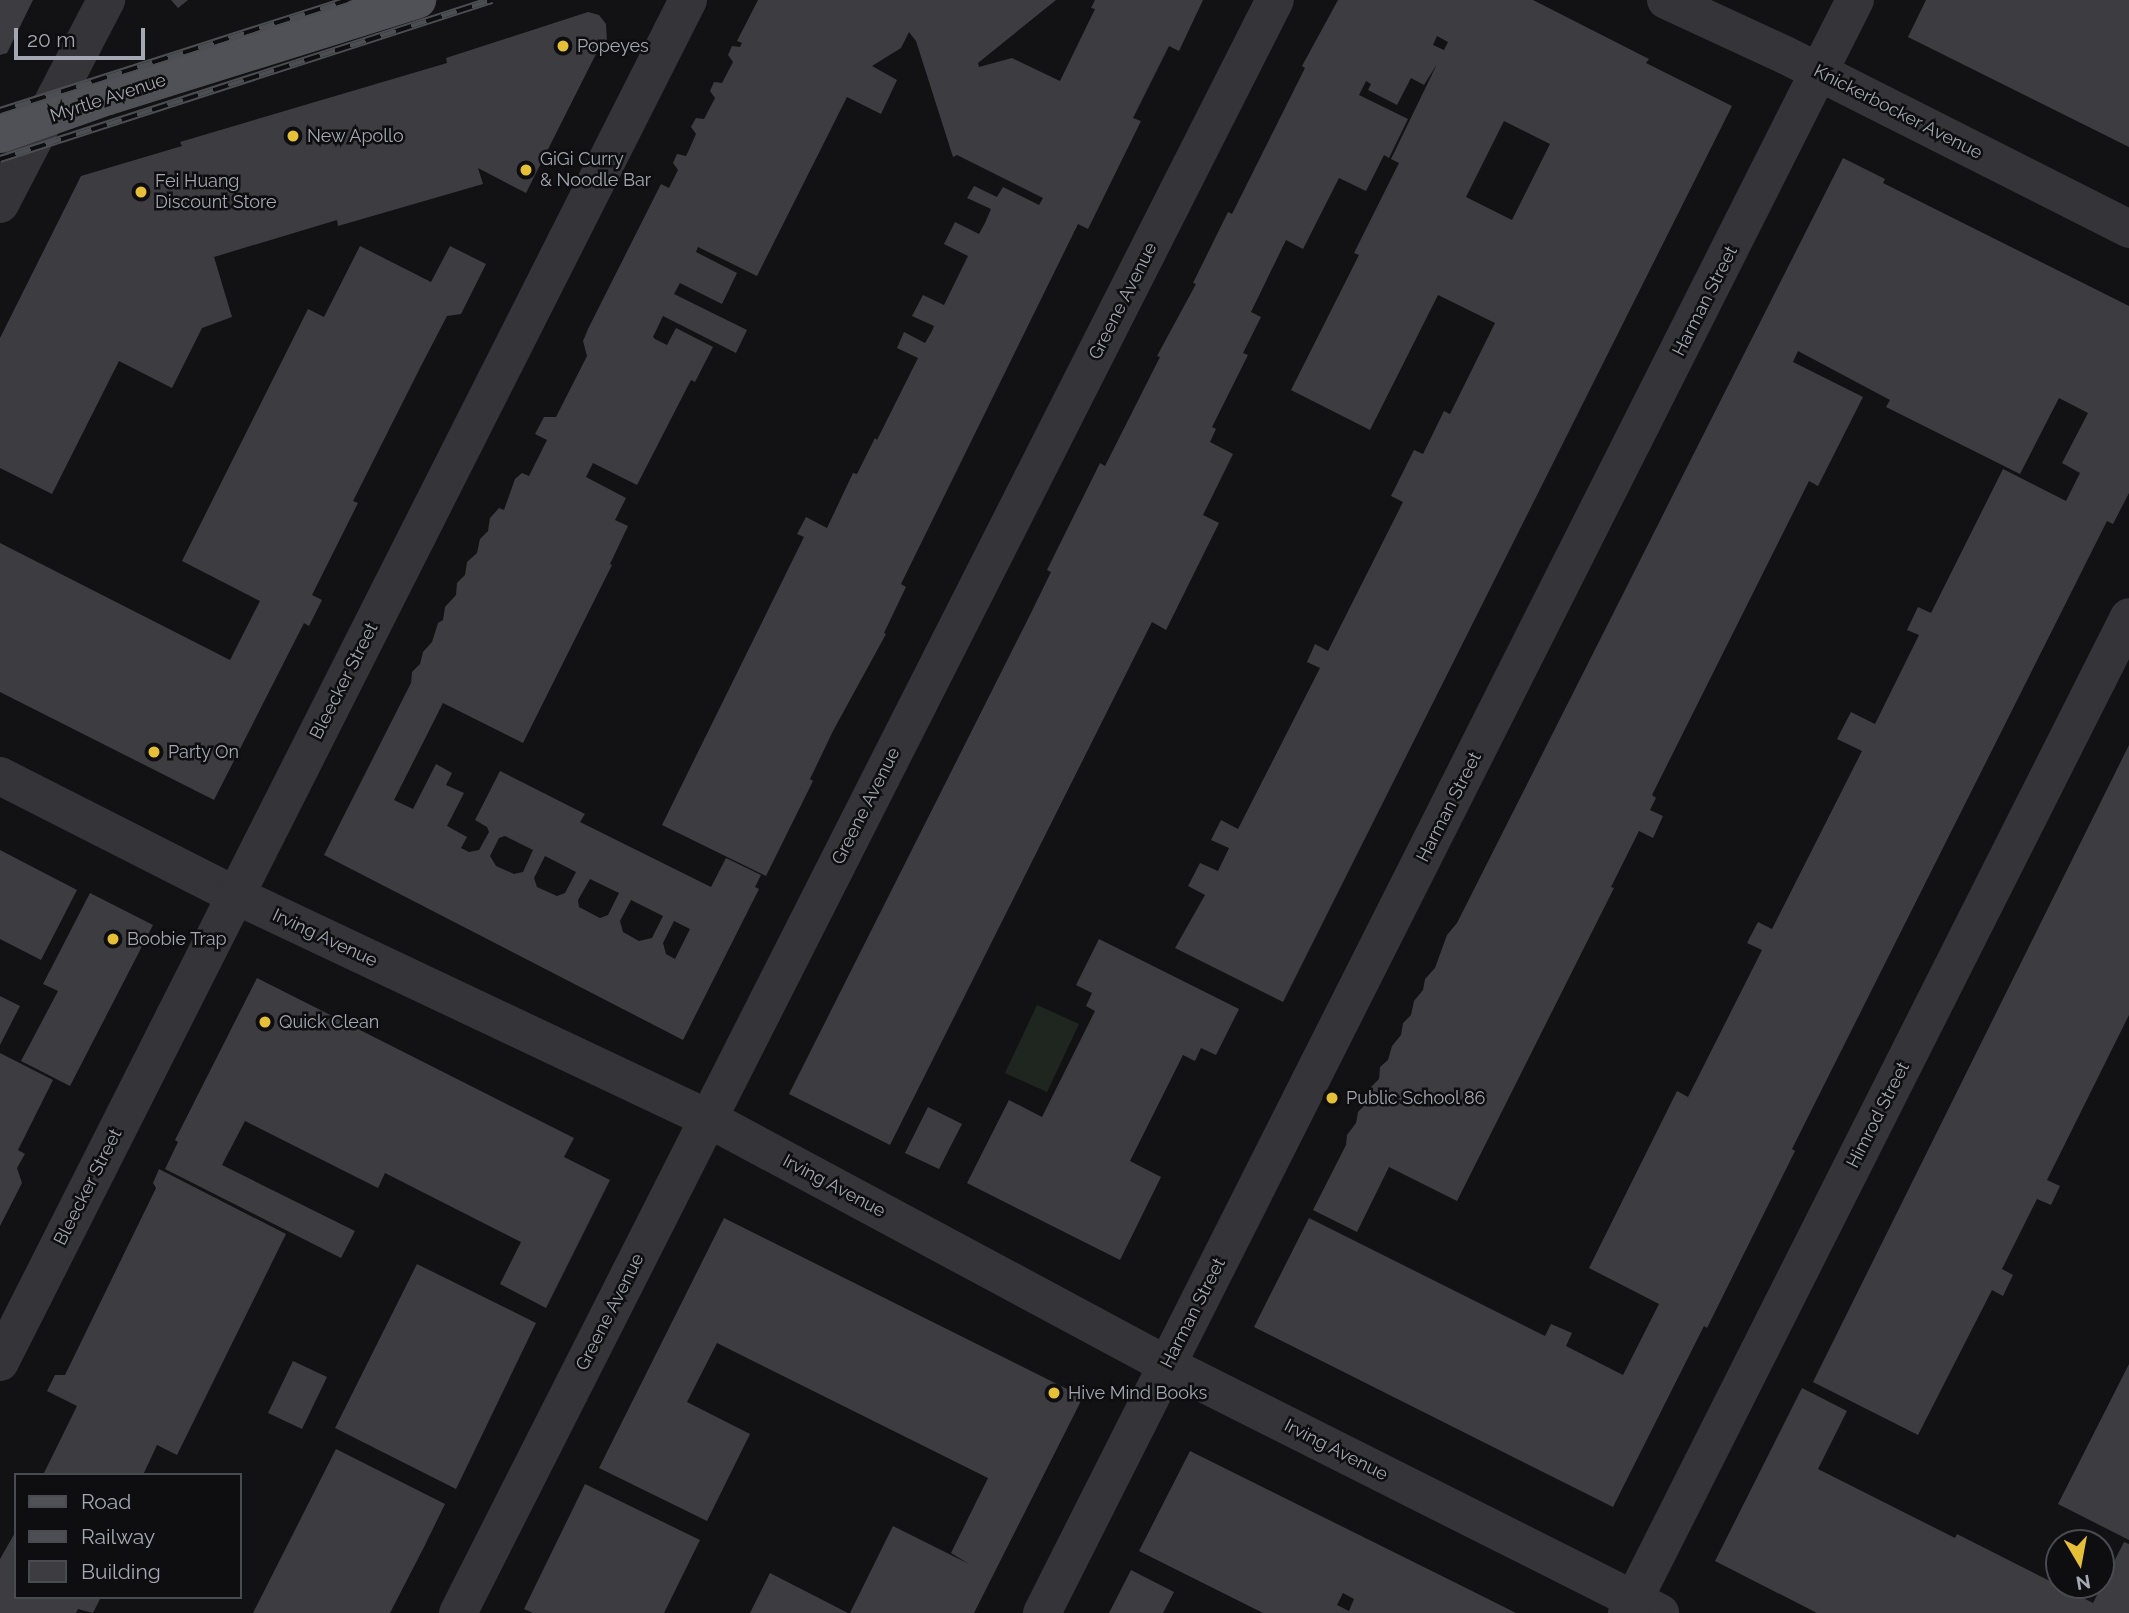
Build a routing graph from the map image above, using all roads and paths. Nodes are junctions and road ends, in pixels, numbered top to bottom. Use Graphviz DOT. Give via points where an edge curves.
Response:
graph roads {
  1 [pos="106,0"];
  2 [pos="417,0"];
  3 [pos="688,0"];
  4 [pos="1275,0"];
  5 [pos="1666,0"];
  6 [pos="1855,0"];
  7 [pos="1820,73"];
  8 [pos="45,119"];
  9 [pos="0,134"];
  10 [pos="0,204"];
  11 [pos="2129,229"];
  12 [pos="2129,617"];
  13 [pos="0,776"];
  14 [pos="235,895"];
  15 [pos="707,1118"];
  16 [pos="0,1362"];
  17 [pos="1167,1365"];
  18 [pos="1640,1609"];
  19 [pos="458,1613"];
  20 [pos="1042,1613"];
  1 -- 8 [label="street"];
  2 -- 8 [label="main road, Myrtle Avenue"];
  3 -- 14 [label="street, Bleecker Street"];
  4 -- 15 [label="street, Greene Avenue"];
  5 -- 7 [label="street, Knickerbocker Avenue"];
  6 -- 7 [label="street, Harman Street"];
  7 -- 11 [label="street, Knickerbocker Avenue"];
  7 -- 17 [label="street, Harman Street"];
  8 -- 9 [label="main road, Myrtle Avenue"];
  8 -- 10 [label="street"];
  12 -- 18 [label="street, Himrod Street"];
  13 -- 14 [label="street, Irving Avenue"];
  14 -- 15 [label="street, Irving Avenue"];
  14 -- 16 [label="street, Bleecker Street"];
  15 -- 17 [label="street, Irving Avenue"];
  15 -- 19 [label="street, Greene Avenue"];
  17 -- 18 [label="street, Irving Avenue"];
  17 -- 20 [label="street, Harman Street"];
}
